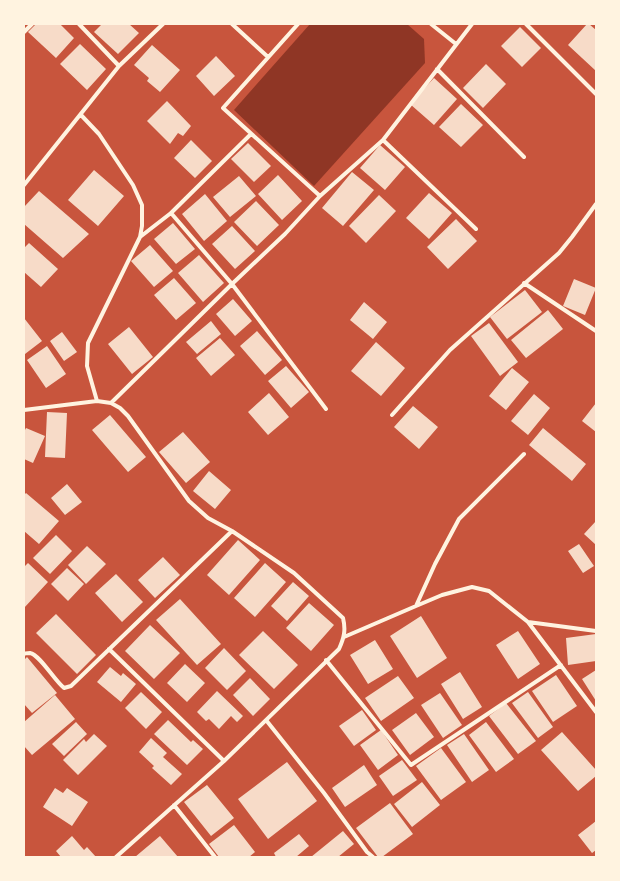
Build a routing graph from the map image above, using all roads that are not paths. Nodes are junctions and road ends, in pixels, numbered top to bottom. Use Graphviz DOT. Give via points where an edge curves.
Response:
graph roads {
  1 [pos="32,24"];
  2 [pos="79,24"];
  3 [pos="163,24"];
  4 [pos="232,24"];
  5 [pos="298,24"];
  6 [pos="431,24"];
  7 [pos="472,24"];
  8 [pos="526,24"];
  9 [pos="24,32"];
  10 [pos="456,44"];
  11 [pos="268,57"];
  12 [pos="119,66"];
  13 [pos="437,69"];
  14 [pos="596,94"];
  15 [pos="81,116"];
  16 [pos="251,134"];
  17 [pos="383,140"];
  18 [pos="524,157"];
  19 [pos="24,185"];
  20 [pos="320,196"];
  21 [pos="596,204"];
  22 [pos="171,213"];
  23 [pos="476,229"];
  24 [pos="140,237"];
  25 [pos="524,283"];
  26 [pos="232,284"];
  27 [pos="596,332"];
  28 [pos="97,402"];
  29 [pos="111,403"];
  30 [pos="24,410"];
  31 [pos="326,410"];
  32 [pos="392,415"];
  33 [pos="524,454"];
  34 [pos="232,531"];
  35 [pos="416,606"];
  36 [pos="528,622"];
  37 [pos="596,631"];
  38 [pos="344,637"];
  39 [pos="109,648"];
  40 [pos="24,654"];
  41 [pos="326,660"];
  42 [pos="561,665"];
  43 [pos="596,712"];
  44 [pos="266,720"];
  45 [pos="224,761"];
  46 [pos="174,805"];
  47 [pos="116,857"];
  48 [pos="215,857"];
  49 [pos="373,857"];
  1 -- 9 [label="street"];
  2 -- 12 [label="street"];
  3 -- 12 [label="street"];
  4 -- 11 [label="street"];
  5 -- 11 [label="street"];
  6 -- 10 [label="street"];
  7 -- 10 [label="street"];
  8 -- 14 [label="street"];
  10 -- 13 [label="street"];
  11 -- 16 [label="street" via="223,108"];
  12 -- 15 [label="street"];
  13 -- 17 [label="street"];
  13 -- 18 [label="street"];
  15 -- 19 [label="street"];
  15 -- 24 [label="street" via="99,134 133,185 142,205"];
  16 -- 20 [label="street"];
  16 -- 22 [label="street"];
  17 -- 20 [label="street"];
  17 -- 23 [label="street"];
  20 -- 26 [label="street" via="285,234"];
  21 -- 25 [label="street" via="559,253"];
  22 -- 24 [label="street"];
  22 -- 26 [label="street"];
  24 -- 28 [label="street" via="88,343 86,366"];
  25 -- 27 [label="street"];
  25 -- 32 [label="street" via="450,350"];
  26 -- 29 [label="street"];
  26 -- 31 [label="street"];
  28 -- 29 [label="street"];
  28 -- 30 [label="street"];
  29 -- 34 [label="street" via="128,416 189,501 208,518"];
  33 -- 35 [label="street" via="459,519 434,564"];
  34 -- 38 [label="street" via="294,573 343,618"];
  34 -- 39 [label="street"];
  35 -- 36 [label="street" via="442,595 472,587 489,591"];
  35 -- 38 [label="street"];
  36 -- 37 [label="street"];
  36 -- 42 [label="street"];
  38 -- 41 [label="street" via="339,649"];
  39 -- 40 [label="street" via="71,686 64,688 57,683 38,657 30,653"];
  39 -- 45 [label="street"];
  41 -- 42 [label="street" via="411,765"];
  41 -- 44 [label="street"];
  42 -- 43 [label="street"];
  44 -- 45 [label="street"];
  44 -- 49 [label="street"];
  45 -- 46 [label="street"];
  46 -- 47 [label="street"];
  46 -- 48 [label="street"];
}
